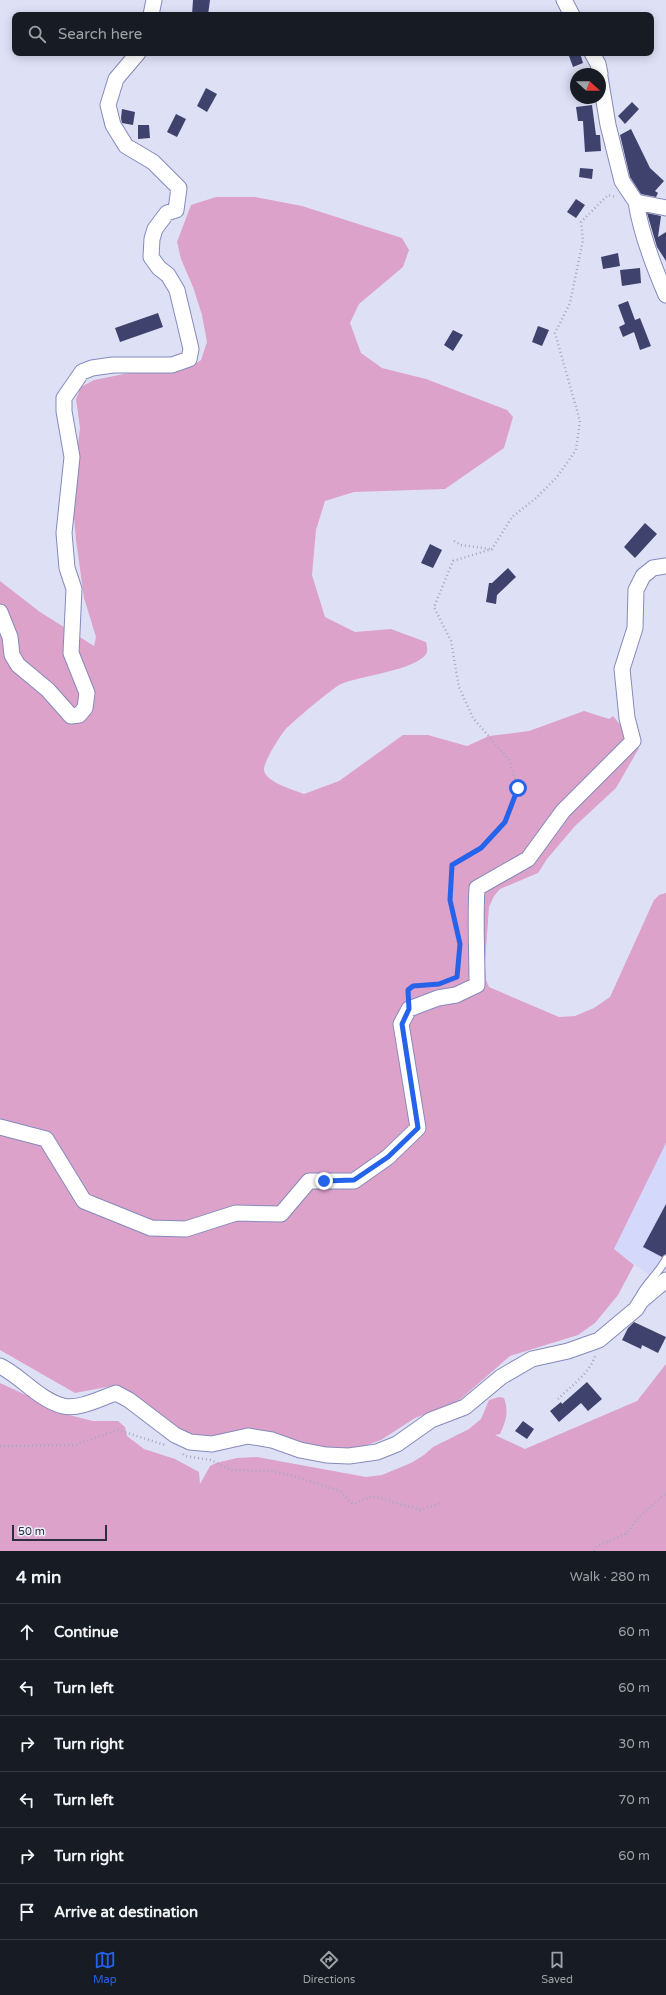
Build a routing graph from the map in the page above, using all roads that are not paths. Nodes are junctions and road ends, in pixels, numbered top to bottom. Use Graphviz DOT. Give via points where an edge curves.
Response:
graph roads {
  1 [pos="154,0"];
  2 [pos="564,0"];
  3 [pos="152,12"];
  4 [pos="570,12"];
  5 [pos="135,56"];
  6 [pos="594,56"];
  7 [pos="599,68"];
  8 [pos="605,104"];
  9 [pos="636,202"];
  10 [pos="666,208"];
  11 [pos="666,295"];
  12 [pos="666,566"];
  13 [pos="0,612"];
  14 [pos="0,1127"];
  15 [pos="666,1259"];
  16 [pos="666,1280"];
  17 [pos="631,1314"];
  18 [pos="0,1366"];
  1 -- 3 [label="street"];
  2 -- 4 [label="street"];
  5 -- 13 [label="street" via="116,79 108,105 113,125 126,146 153,162 179,188 176,210 167,213 156,229 152,239 151,257 158,268 168,275 177,290 191,349 189,359 172,365 113,365 92,368 82,372 64,398 72,457 64,533 67,568 74,589 71,653 87,693 85,708 79,715 71,716 48,690 18,665 12,655 10,637"];
  6 -- 7 [label="street"];
  8 -- 9 [label="street" via="622,181"];
  9 -- 10 [label="street"];
  9 -- 11 [label="street" via="655,271"];
  12 -- 14 [label="street" via="653,568 643,576 636,590 635,628 622,669 627,718 633,741 563,811 528,860 477,888 477,985 456,995 438,998 409,1009 402,1024 418,1128 388,1157 354,1180 309,1181 281,1214 236,1213 186,1229 151,1228 84,1201 46,1139"];
  15 -- 17 [label="lane" via="645,1286"];
  16 -- 17 [label="street" via="641,1301"];
  17 -- 18 [label="street" via="599,1340 568,1351 532,1359 501,1377 464,1407 431,1420 397,1444 377,1452 348,1456 313,1452 248,1436 212,1444 190,1442 175,1435 116,1393 84,1404 63,1406"];
}
